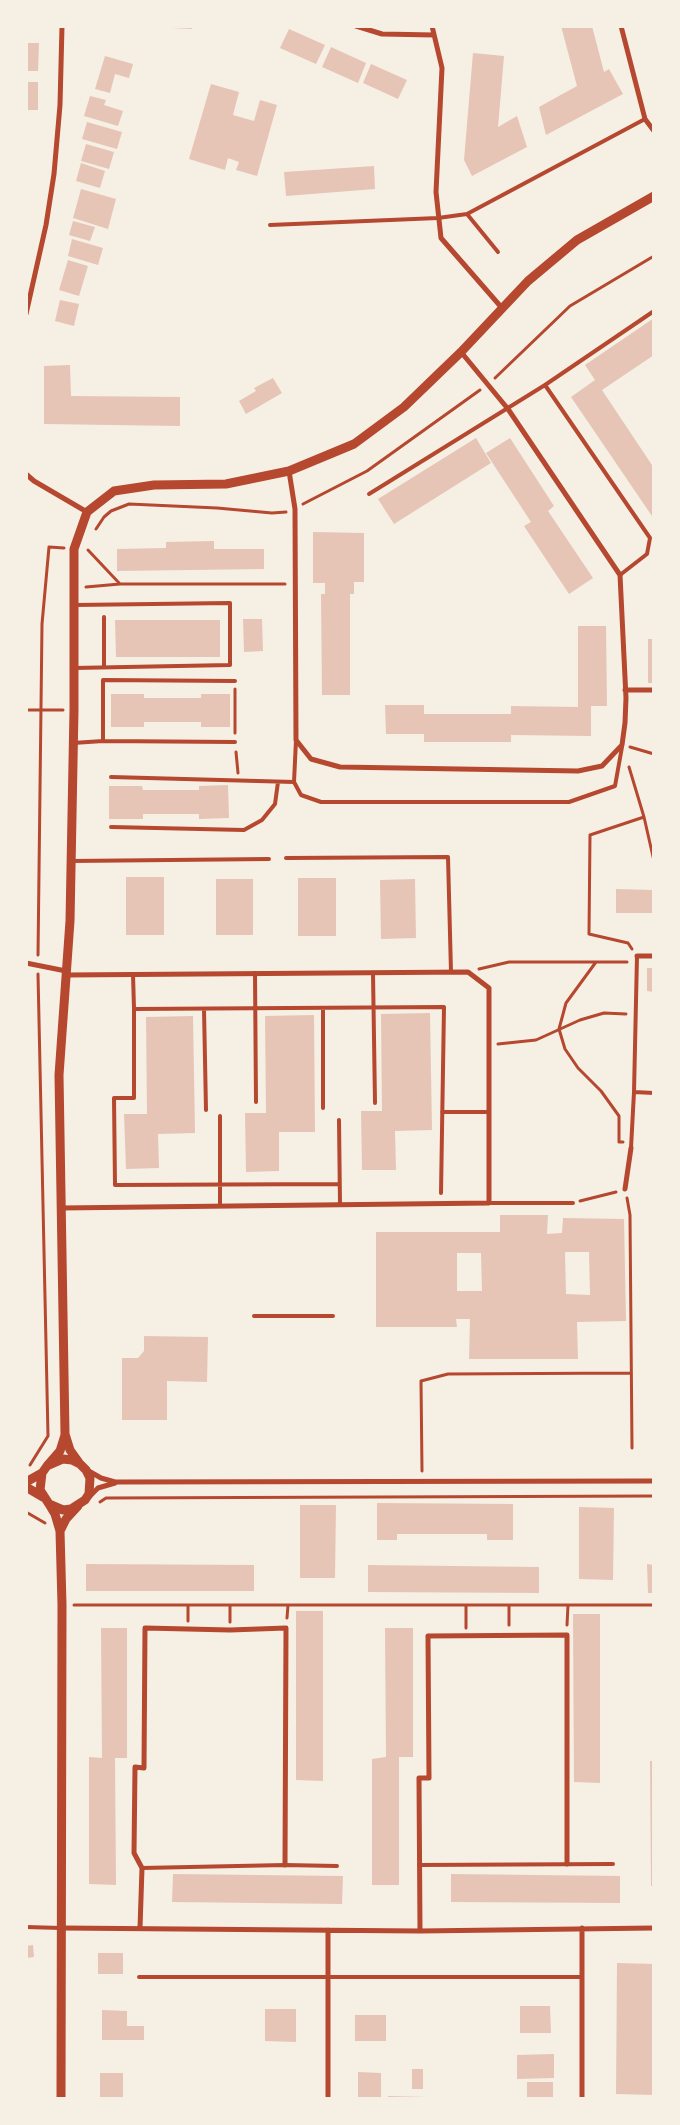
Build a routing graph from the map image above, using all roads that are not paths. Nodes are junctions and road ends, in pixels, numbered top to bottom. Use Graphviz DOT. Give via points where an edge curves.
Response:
graph roads {
  1 [pos="62,26"];
  2 [pos="356,26"];
  3 [pos="432,26"];
  4 [pos="621,26"];
  5 [pos="434,35"];
  6 [pos="645,119"];
  7 [pos="654,131"];
  8 [pos="654,196"];
  9 [pos="467,214"];
  10 [pos="438,218"];
  11 [pos="270,225"];
  12 [pos="498,252"];
  13 [pos="502,308"];
  14 [pos="654,311"];
  15 [pos="26,314"];
  16 [pos="461,352"];
  17 [pos="545,385"];
  18 [pos="508,409"];
  19 [pos="289,471"];
  20 [pos="26,474"];
  21 [pos="368,494"];
  22 [pos="87,512"];
  23 [pos="620,575"];
  24 [pos="73,606"];
  25 [pos="104,617"];
  26 [pos="104,666"];
  27 [pos="74,668"];
  28 [pos="235,681"];
  29 [pos="625,690"];
  30 [pos="654,690"];
  31 [pos="103,740"];
  32 [pos="296,740"];
  33 [pos="235,742"];
  34 [pos="73,743"];
  35 [pos="622,745"];
  36 [pos="111,778"];
  37 [pos="278,782"];
  38 [pos="294,782"];
  39 [pos="111,827"];
  40 [pos="286,858"];
  41 [pos="269,859"];
  42 [pos="71,861"];
  43 [pos="638,956"];
  44 [pos="654,956"];
  45 [pos="26,963"];
  46 [pos="373,972"];
  47 [pos="451,972"];
  48 [pos="66,973"];
  49 [pos="255,973"];
  50 [pos="133,974"];
  51 [pos="374,1008"];
  52 [pos="134,1009"];
  53 [pos="204,1009"];
  54 [pos="255,1009"];
  55 [pos="323,1009"];
  56 [pos="634,1092"];
  57 [pos="654,1093"];
  58 [pos="256,1102"];
  59 [pos="374,1103"];
  60 [pos="323,1108"];
  61 [pos="206,1110"];
  62 [pos="442,1112"];
  63 [pos="489,1112"];
  64 [pos="220,1116"];
  65 [pos="339,1120"];
  66 [pos="631,1148"];
  67 [pos="339,1184"];
  68 [pos="220,1185"];
  69 [pos="625,1189"];
  70 [pos="441,1193"];
  71 [pos="572,1202"];
  72 [pos="489,1203"];
  73 [pos="340,1205"];
  74 [pos="220,1206"];
  75 [pos="60,1208"];
  76 [pos="254,1316"];
  77 [pos="333,1316"];
  78 [pos="65,1434"];
  79 [pos="83,1467"];
  80 [pos="45,1470"];
  81 [pos="654,1481"];
  82 [pos="26,1482"];
  83 [pos="115,1482"];
  84 [pos="26,1487"];
  85 [pos="46,1501"];
  86 [pos="81,1503"];
  87 [pos="60,1531"];
  88 [pos="567,1864"];
  89 [pos="613,1864"];
  90 [pos="285,1865"];
  91 [pos="420,1865"];
  92 [pos="337,1866"];
  93 [pos="142,1868"];
  94 [pos="26,1927"];
  95 [pos="61,1928"];
  96 [pos="140,1928"];
  97 [pos="582,1928"];
  98 [pos="654,1928"];
  99 [pos="328,1930"];
  100 [pos="420,1931"];
  101 [pos="139,1977"];
  102 [pos="328,1977"];
  103 [pos="582,1977"];
  104 [pos="61,2099"];
  105 [pos="328,2099"];
  106 [pos="582,2099"];
  1 -- 15 [label="street" via="54,174"];
  2 -- 5 [label="street" via="382,34"];
  3 -- 5 [label="street"];
  4 -- 6 [label="street"];
  5 -- 10 [label="street" via="442,68 436,192"];
  6 -- 7 [label="street"];
  6 -- 9 [label="lane"];
  8 -- 13 [label="street" via="577,240 528,281"];
  9 -- 10 [label="lane"];
  9 -- 12 [label="lane"];
  10 -- 11 [label="lane"];
  10 -- 13 [label="street" via="442,238"];
  13 -- 16 [label="street"];
  14 -- 17 [label="lane"];
  16 -- 18 [label="street"];
  16 -- 19 [label="street" via="404,407 354,444"];
  17 -- 18 [label="lane"];
  17 -- 23 [label="lane" via="650,538 647,554"];
  18 -- 21 [label="lane"];
  18 -- 23 [label="street"];
  19 -- 22 [label="street" via="226,484 154,485 114,491"];
  19 -- 32 [label="street" via="295,509"];
  20 -- 22 [label="street"];
  22 -- 24 [label="street" via="74,549"];
  23 -- 29 [label="street"];
  24 -- 26 [label="lane" via="230,603 230,665"];
  24 -- 27 [label="street"];
  25 -- 26 [label="lane"];
  26 -- 27 [label="lane"];
  27 -- 34 [label="street"];
  28 -- 31 [label="lane" via="102,680"];
  29 -- 30 [label="street"];
  29 -- 35 [label="street"];
  31 -- 33 [label="lane"];
  31 -- 34 [label="lane"];
  32 -- 35 [label="street" via="311,759 340,767 578,770 602,766"];
  32 -- 38 [label="lane"];
  34 -- 42 [label="street"];
  35 -- 38 [label="lane" via="615,786 569,802 321,802 300,795"];
  36 -- 37 [label="lane"];
  37 -- 38 [label="lane"];
  37 -- 39 [label="lane" via="275,804 262,820 244,830"];
  40 -- 47 [label="lane" via="448,857"];
  41 -- 42 [label="lane"];
  42 -- 48 [label="street"];
  43 -- 44 [label="street"];
  43 -- 56 [label="lane"];
  45 -- 48 [label="street"];
  46 -- 47 [label="street"];
  46 -- 49 [label="street"];
  46 -- 51 [label="lane"];
  47 -- 63 [label="street" via="468,972 489,988"];
  48 -- 50 [label="street"];
  48 -- 75 [label="street" via="59,1075"];
  49 -- 50 [label="street"];
  49 -- 54 [label="lane"];
  50 -- 52 [label="lane"];
  51 -- 55 [label="lane"];
  51 -- 59 [label="lane"];
  51 -- 62 [label="lane" via="444,1007"];
  52 -- 53 [label="lane"];
  52 -- 68 [label="lane" via="134,1098 114,1098 115,1185"];
  53 -- 54 [label="lane"];
  53 -- 61 [label="lane"];
  54 -- 55 [label="lane"];
  54 -- 58 [label="lane"];
  55 -- 60 [label="lane"];
  56 -- 57 [label="lane"];
  56 -- 66 [label="lane"];
  62 -- 63 [label="lane"];
  62 -- 70 [label="lane"];
  63 -- 72 [label="street"];
  64 -- 68 [label="lane"];
  65 -- 67 [label="lane"];
  66 -- 69 [label="street"];
  67 -- 68 [label="lane"];
  67 -- 73 [label="lane"];
  68 -- 74 [label="lane"];
  71 -- 72 [label="lane"];
  72 -- 73 [label="street"];
  73 -- 74 [label="street"];
  74 -- 75 [label="street"];
  75 -- 78 [label="street"];
  76 -- 77 [label="lane"];
  78 -- 79 [label="street" via="70,1450"];
  78 -- 80 [label="street" via="60,1451"];
  79 -- 80 [label="street" via="63,1459"];
  79 -- 83 [label="street"];
  79 -- 86 [label="street" via="90,1486"];
  80 -- 82 [label="street"];
  80 -- 85 [label="street" via="40,1482"];
  81 -- 83 [label="street"];
  83 -- 86 [label="street" via="98,1488"];
  84 -- 85 [label="street"];
  85 -- 86 [label="street" via="63,1510"];
  85 -- 87 [label="street" via="55,1514"];
  86 -- 87 [label="street"];
  87 -- 95 [label="street"];
  88 -- 89 [label="lane"];
  88 -- 91 [label="lane"];
  88 -- 91 [label="street" via="566,1636 428,1636 428,1778 419,1778"];
  90 -- 92 [label="lane"];
  90 -- 93 [label="lane"];
  90 -- 93 [label="street" via="286,1628 145,1628 144,1768 135,1767 134,1853"];
  91 -- 100 [label="street"];
  93 -- 96 [label="street"];
  94 -- 95 [label="lane"];
  95 -- 96 [label="street"];
  95 -- 104 [label="street"];
  96 -- 99 [label="street"];
  97 -- 98 [label="street"];
  97 -- 100 [label="street"];
  97 -- 103 [label="street"];
  99 -- 100 [label="street"];
  99 -- 102 [label="street"];
  101 -- 102 [label="lane"];
  102 -- 103 [label="lane"];
  102 -- 105 [label="street"];
  103 -- 106 [label="street"];
}
